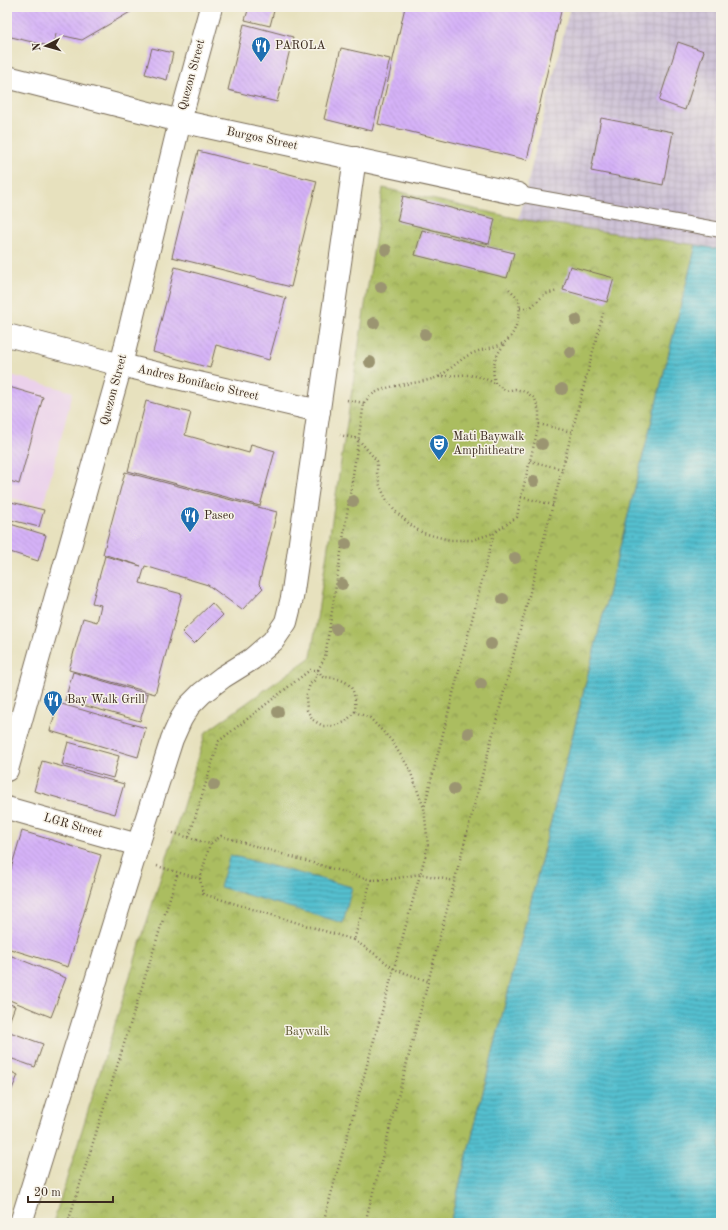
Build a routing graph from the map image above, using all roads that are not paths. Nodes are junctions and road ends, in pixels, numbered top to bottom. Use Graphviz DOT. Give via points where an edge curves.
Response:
graph roads {
  1 [pos="211,7"];
  2 [pos="7,77"];
  3 [pos="180,121"];
  4 [pos="355,158"];
  5 [pos="518,194"];
  6 [pos="721,230"];
  7 [pos="7,335"];
  8 [pos="121,365"];
  9 [pos="319,412"];
  10 [pos="7,770"];
  11 [pos="7,808"];
  12 [pos="138,845"];
  13 [pos="20,1223"];
  1 -- 3 [label="street, Quezon Street"];
  2 -- 3 [label="street, Burgos Street"];
  3 -- 4 [label="street, Burgos Street"];
  3 -- 8 [label="street, Quezon Street"];
  4 -- 5 [label="street, Burgos Street"];
  4 -- 9 [label="street"];
  5 -- 6 [label="lane"];
  7 -- 8 [label="street, Andres Bonifacio Street"];
  8 -- 9 [label="street, Andres Bonifacio Street"];
  8 -- 10 [label="street, Quezon Street"];
  9 -- 12 [label="street" via="292,598 286,622 272,641 252,659 223,676 189,706 172,739"];
  11 -- 12 [label="street, LGR Street"];
  12 -- 13 [label="street"];
}
